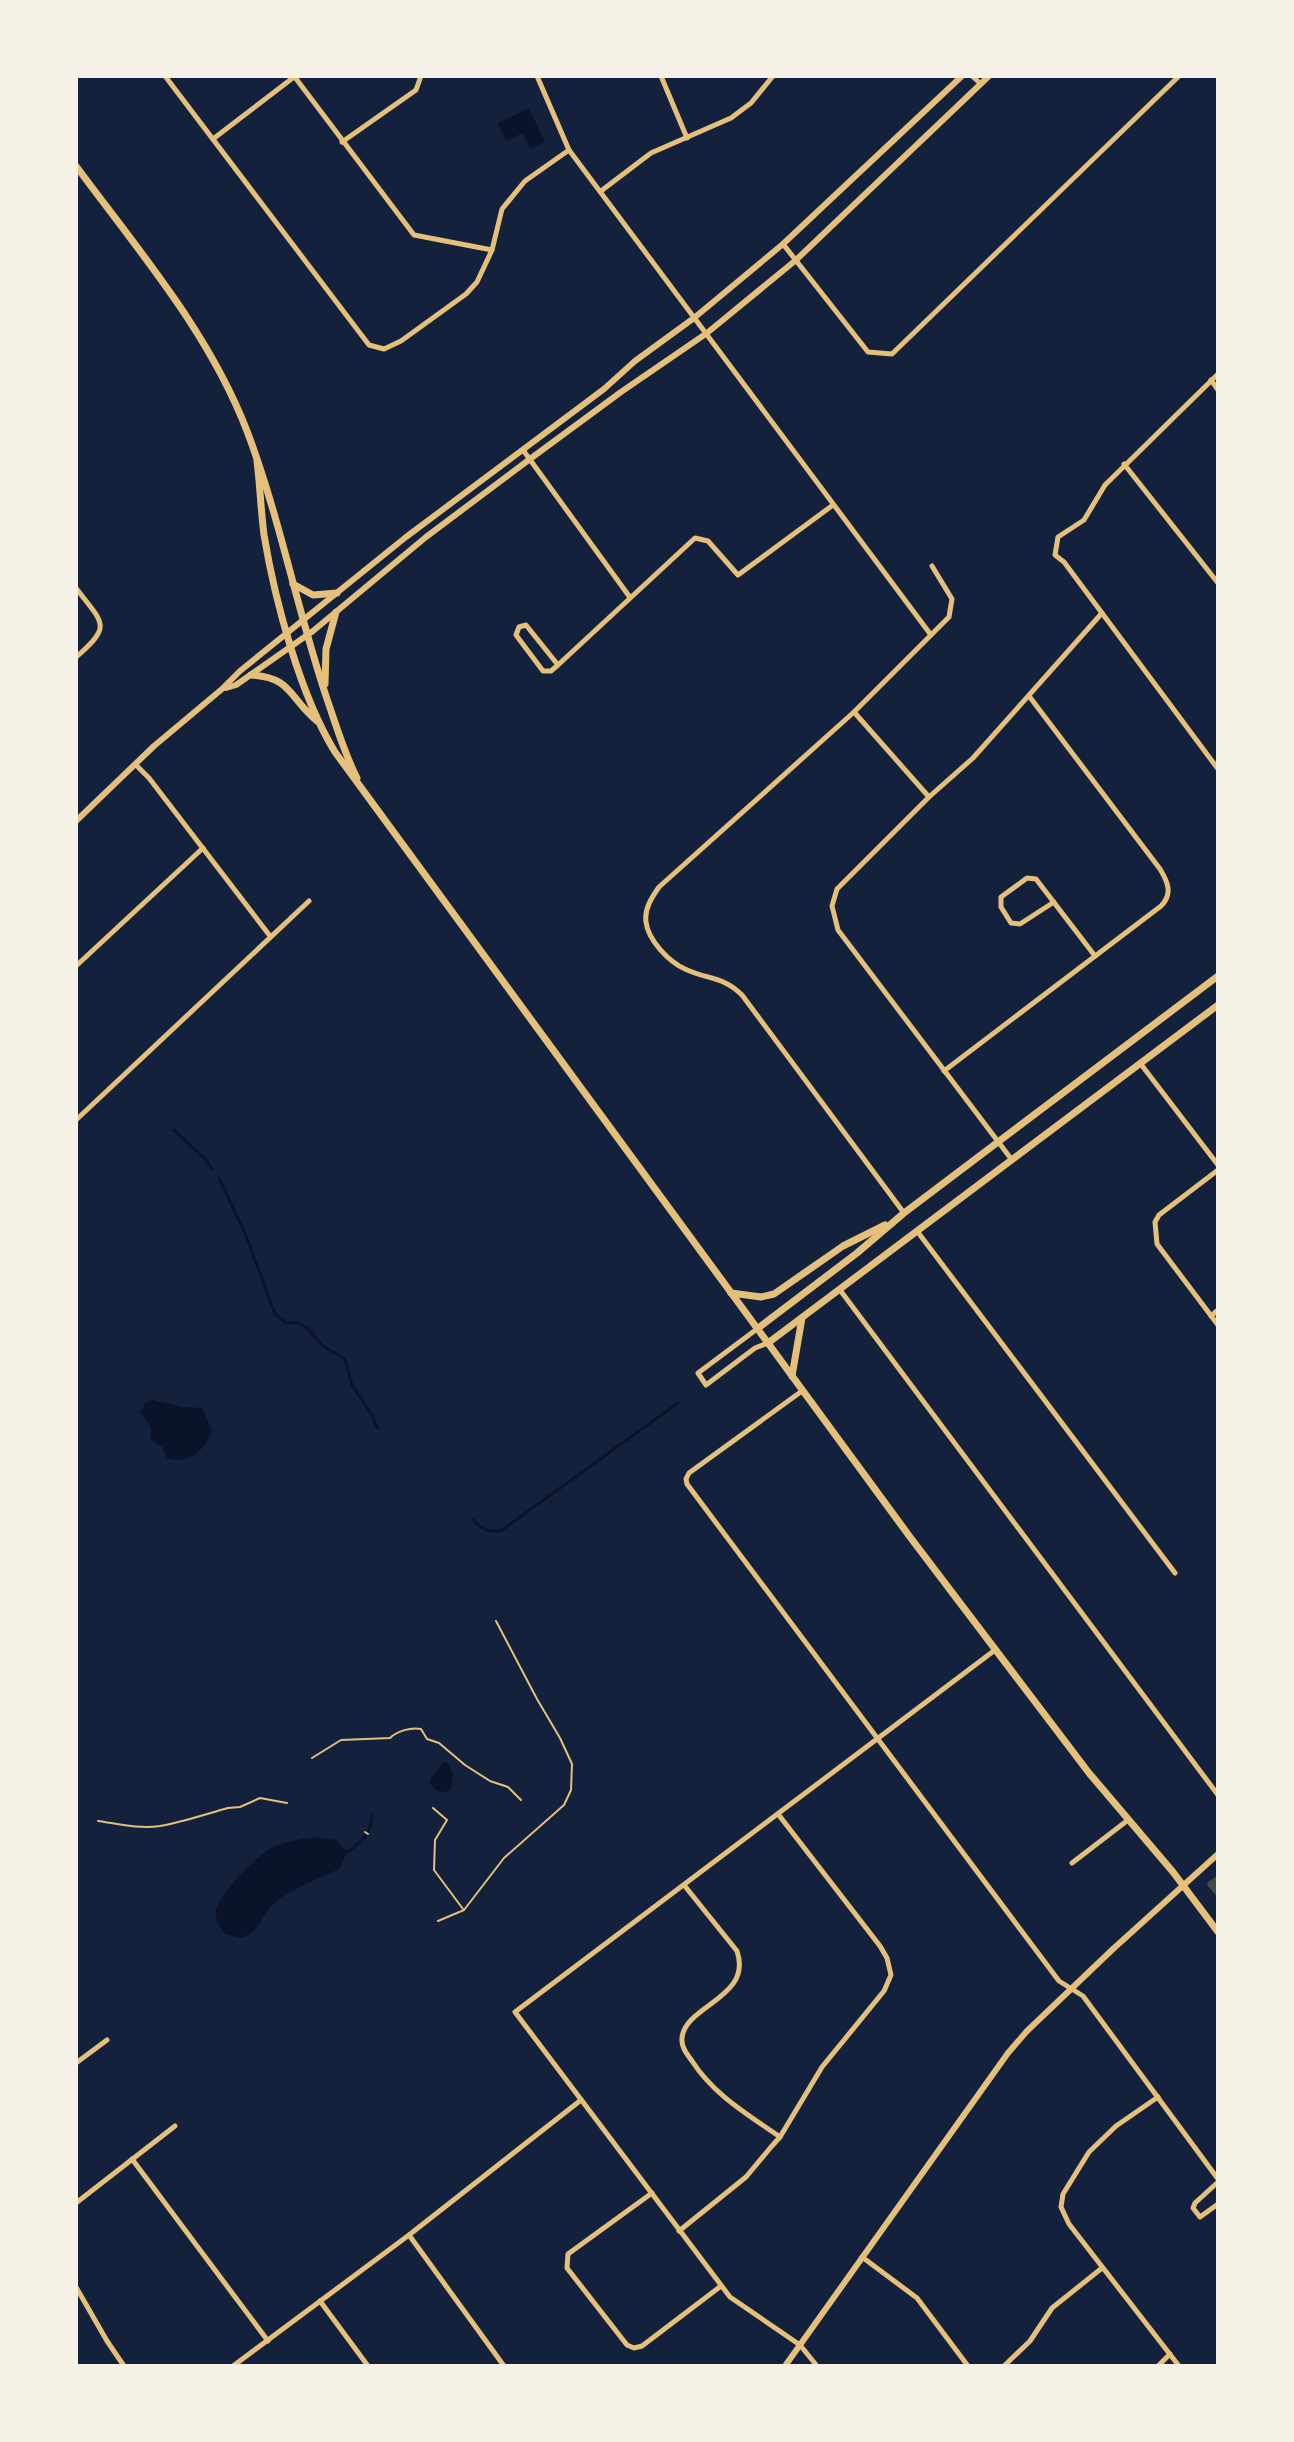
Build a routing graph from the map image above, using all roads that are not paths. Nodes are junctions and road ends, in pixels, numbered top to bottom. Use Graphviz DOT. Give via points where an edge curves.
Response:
graph roads {
  1 [pos="165,76"];
  2 [pos="294,76"];
  3 [pos="421,76"];
  4 [pos="537,76"];
  5 [pos="661,76"];
  6 [pos="773,76"];
  7 [pos="962,76"];
  8 [pos="972,76"];
  9 [pos="989,76"];
  10 [pos="1179,76"];
  11 [pos="981,84"];
  12 [pos="687,138"];
  13 [pos="213,139"];
  14 [pos="342,142"];
  15 [pos="569,150"];
  16 [pos="76,166"];
  17 [pos="601,191"];
  18 [pos="783,244"];
  19 [pos="492,250"];
  20 [pos="796,260"];
  21 [pos="694,318"];
  22 [pos="707,333"];
  23 [pos="1218,374"];
  24 [pos="1211,380"];
  25 [pos="1218,390"];
  26 [pos="523,450"];
  27 [pos="530,459"];
  28 [pos="257,461"];
  29 [pos="1124,464"];
  30 [pos="833,505"];
  31 [pos="932,566"];
  32 [pos="1218,583"];
  33 [pos="293,584"];
  34 [pos="76,588"];
  35 [pos="337,593"];
  36 [pos="629,596"];
  37 [pos="336,612"];
  38 [pos="1102,613"];
  39 [pos="303,622"];
  40 [pos="287,634"];
  41 [pos="931,635"];
  42 [pos="306,636"];
  43 [pos="291,646"];
  44 [pos="76,657"];
  45 [pos="558,665"];
  46 [pos="251,675"];
  47 [pos="222,689"];
  48 [pos="326,695"];
  49 [pos="1029,696"];
  50 [pos="854,712"];
  51 [pos="318,723"];
  52 [pos="135,764"];
  53 [pos="1218,769"];
  54 [pos="929,797"];
  55 [pos="368,798"];
  56 [pos="76,821"];
  57 [pos="203,848"];
  58 [pos="309,901"];
  59 [pos="1054,902"];
  60 [pos="270,936"];
  61 [pos="1095,956"];
  62 [pos="76,966"];
  63 [pos="1218,976"];
  64 [pos="1218,1005"];
  65 [pos="1140,1063"];
  66 [pos="944,1071"];
  67 [pos="76,1120"];
  68 [pos="997,1142"];
  69 [pos="1012,1160"];
  70 [pos="1218,1168"];
  71 [pos="904,1213"];
  72 [pos="894,1221"];
  73 [pos="917,1231"];
  74 [pos="840,1290"];
  75 [pos="731,1293"];
  76 [pos="1218,1310"];
  77 [pos="1211,1316"];
  78 [pos="802,1318"];
  79 [pos="1218,1325"];
  80 [pos="757,1329"];
  81 [pos="768,1343"];
  82 [pos="792,1376"];
  83 [pos="802,1391"];
  84 [pos="1175,1573"];
  85 [pos="995,1650"];
  86 [pos="877,1739"];
  87 [pos="1218,1795"];
  88 [pos="778,1814"];
  89 [pos="1128,1820"];
  90 [pos="1218,1854"];
  91 [pos="1072,1863"];
  92 [pos="684,1885"];
  93 [pos="1184,1886"];
  94 [pos="1218,1932"];
  95 [pos="1072,1989"];
  96 [pos="107,2040"];
  97 [pos="76,2063"];
  98 [pos="1158,2097"];
  99 [pos="581,2100"];
  100 [pos="175,2126"];
  101 [pos="780,2137"];
  102 [pos="132,2159"];
  103 [pos="1218,2180"];
  104 [pos="652,2193"];
  105 [pos="76,2203"];
  106 [pos="1218,2204"];
  107 [pos="679,2231"];
  108 [pos="409,2235"];
  109 [pos="862,2257"];
  110 [pos="1102,2268"];
  111 [pos="721,2286"];
  112 [pos="76,2287"];
  113 [pos="320,2301"];
  114 [pos="268,2341"];
  115 [pos="800,2345"];
  116 [pos="1170,2354"];
  117 [pos="124,2366"];
  118 [pos="233,2366"];
  119 [pos="368,2366"];
  120 [pos="504,2366"];
  121 [pos="785,2366"];
  122 [pos="817,2366"];
  123 [pos="968,2366"];
  124 [pos="1004,2366"];
  125 [pos="1158,2366"];
  126 [pos="1179,2366"];
  1 -- 13 [label="street"];
  2 -- 13 [label="street"];
  2 -- 14 [label="street"];
  3 -- 14 [label="street" via="416,90"];
  4 -- 15 [label="street"];
  5 -- 12 [label="street"];
  6 -- 12 [label="street" via="731,118"];
  7 -- 18 [label="street"];
  8 -- 11 [label="street"];
  9 -- 11 [label="street"];
  10 -- 20 [label="street" via="892,354 868,352"];
  11 -- 20 [label="street"];
  12 -- 17 [label="street" via="651,153"];
  13 -- 19 [label="street" via="369,345 384,349 401,341 466,294"];
  14 -- 19 [label="street" via="414,235"];
  15 -- 17 [label="street"];
  15 -- 19 [label="street" via="525,181 502,209"];
  16 -- 28 [label="main road" via="191,324 229,389"];
  17 -- 21 [label="street"];
  18 -- 20 [label="street"];
  18 -- 21 [label="street"];
  20 -- 22 [label="street"];
  21 -- 22 [label="street"];
  21 -- 26 [label="street"];
  22 -- 27 [label="street"];
  22 -- 30 [label="street"];
  23 -- 24 [label="street"];
  24 -- 25 [label="street"];
  24 -- 29 [label="street"];
  26 -- 27 [label="street"];
  26 -- 35 [label="street"];
  27 -- 36 [label="street"];
  27 -- 37 [label="street"];
  28 -- 33 [label="main road"];
  28 -- 40 [label="main road" via="264,534"];
  29 -- 32 [label="street"];
  29 -- 38 [label="street" via="1084,520 1056,542 1055,555"];
  30 -- 36 [label="street" via="738,575 708,541 695,538"];
  30 -- 41 [label="street"];
  31 -- 41 [label="street" via="952,599 949,617"];
  33 -- 35 [label="main road" via="313,595"];
  33 -- 39 [label="main road"];
  34 -- 44 [label="street" via="101,628"];
  35 -- 39 [label="street"];
  36 -- 45 [label="street"];
  37 -- 42 [label="street"];
  37 -- 48 [label="main road" via="326,649"];
  38 -- 49 [label="street"];
  38 -- 53 [label="street"];
  39 -- 40 [label="street"];
  39 -- 42 [label="main road"];
  40 -- 43 [label="main road"];
  40 -- 47 [label="street"];
  41 -- 50 [label="street"];
  42 -- 43 [label="street"];
  42 -- 48 [label="main road"];
  43 -- 46 [label="street"];
  43 -- 51 [label="main road"];
  45 -- 45 [label="street" via="526,625 519,627 516,635 543,671"];
  46 -- 47 [label="street"];
  46 -- 51 [label="main road" via="279,680"];
  47 -- 52 [label="street"];
  48 -- 55 [label="main road"];
  49 -- 54 [label="street"];
  49 -- 61 [label="street" via="1169,886 1161,906"];
  50 -- 54 [label="street"];
  50 -- 71 [label="street" via="659,887 648,905 646,923 676,965 731,984 742,995"];
  51 -- 55 [label="main road"];
  52 -- 56 [label="street"];
  52 -- 57 [label="street"];
  54 -- 66 [label="street" via="837,889 832,906 838,930"];
  55 -- 75 [label="main road"];
  57 -- 60 [label="street"];
  57 -- 62 [label="street"];
  58 -- 60 [label="street"];
  59 -- 59 [label="street" via="1036,879 1027,878 1001,897 1011,923 1020,924"];
  59 -- 61 [label="street"];
  60 -- 67 [label="street"];
  61 -- 66 [label="street"];
  63 -- 68 [label="main road"];
  64 -- 65 [label="main road"];
  65 -- 69 [label="main road"];
  65 -- 70 [label="street"];
  66 -- 68 [label="street"];
  68 -- 69 [label="street"];
  68 -- 71 [label="main road"];
  69 -- 73 [label="main road"];
  70 -- 77 [label="street" via="1155,1222 1157,1244"];
  71 -- 72 [label="main road"];
  72 -- 75 [label="main road" via="843,1246 774,1294"];
  72 -- 80 [label="main road"];
  73 -- 74 [label="main road"];
  73 -- 84 [label="street"];
  74 -- 78 [label="main road"];
  74 -- 87 [label="street"];
  75 -- 80 [label="main road"];
  76 -- 77 [label="street"];
  77 -- 79 [label="street"];
  78 -- 81 [label="main road"];
  78 -- 82 [label="main road"];
  80 -- 81 [label="main road"];
  80 -- 81 [label="street" via="698,1373 706,1385"];
  81 -- 82 [label="main road"];
  82 -- 83 [label="main road"];
  83 -- 85 [label="main road"];
  83 -- 86 [label="street" via="691,1471 686,1481"];
  85 -- 86 [label="street"];
  85 -- 89 [label="main road"];
  86 -- 88 [label="street"];
  86 -- 95 [label="street" via="1059,1981"];
  88 -- 92 [label="street"];
  88 -- 101 [label="street" via="880,1946 891,1975 822,2067"];
  89 -- 91 [label="street"];
  89 -- 93 [label="main road"];
  90 -- 93 [label="street"];
  92 -- 99 [label="street" via="515,2012"];
  92 -- 101 [label="street" via="741,1963 737,1980 688,2025 683,2047 721,2097"];
  93 -- 94 [label="main road"];
  93 -- 95 [label="street"];
  95 -- 98 [label="street" via="1083,1996"];
  95 -- 109 [label="street" via="1008,2053"];
  96 -- 97 [label="street"];
  98 -- 103 [label="street"];
  98 -- 110 [label="street" via="1089,2152 1063,2194 1061,2207 1069,2224"];
  99 -- 104 [label="street"];
  99 -- 108 [label="street"];
  100 -- 102 [label="street"];
  101 -- 107 [label="street" via="746,2177"];
  102 -- 105 [label="street"];
  102 -- 114 [label="street"];
  103 -- 106 [label="street" via="1193,2208 1200,2217"];
  104 -- 107 [label="street"];
  104 -- 111 [label="street" via="568,2254 567,2268 634,2348"];
  107 -- 111 [label="street"];
  108 -- 113 [label="street"];
  108 -- 120 [label="street"];
  109 -- 115 [label="street"];
  109 -- 123 [label="street" via="917,2298"];
  110 -- 116 [label="street"];
  110 -- 124 [label="street" via="1052,2308 1030,2341"];
  111 -- 115 [label="street" via="740,2306"];
  112 -- 117 [label="street"];
  113 -- 114 [label="street"];
  113 -- 119 [label="street"];
  114 -- 118 [label="street"];
  115 -- 121 [label="street"];
  115 -- 122 [label="street"];
  116 -- 125 [label="street"];
  116 -- 126 [label="street"];
}
